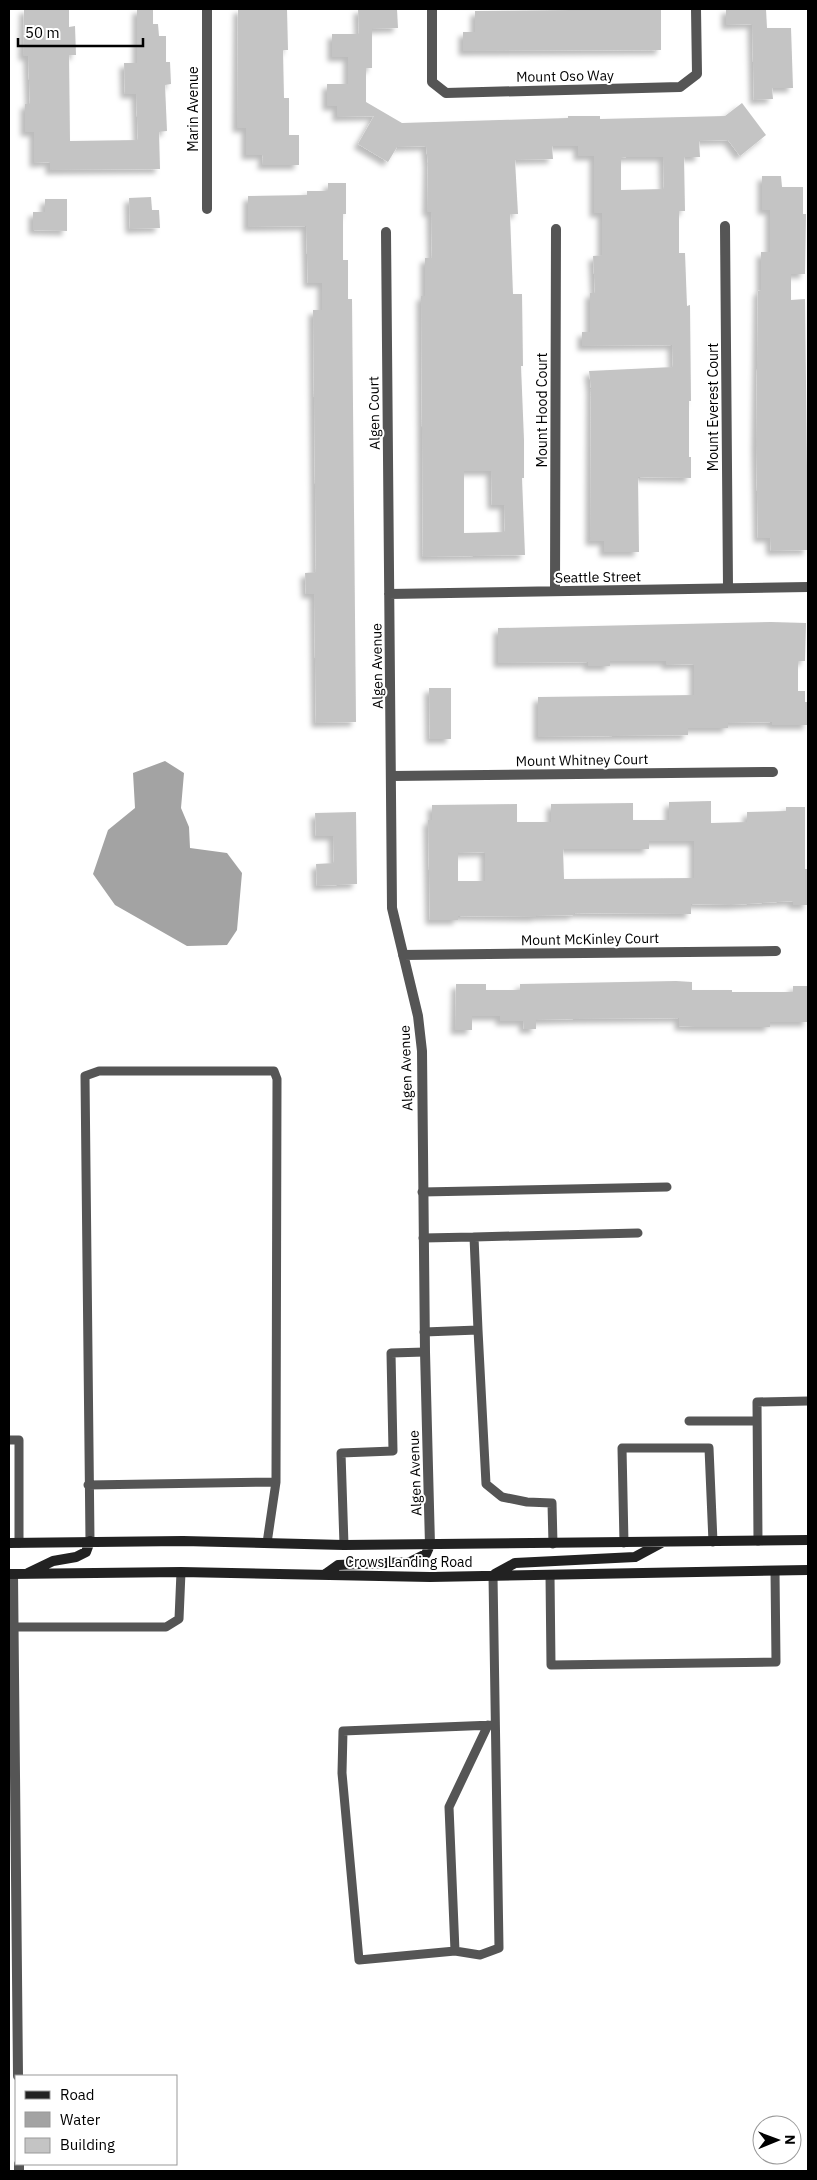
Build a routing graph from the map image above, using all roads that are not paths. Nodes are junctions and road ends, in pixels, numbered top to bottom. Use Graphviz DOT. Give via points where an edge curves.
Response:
graph roads {
  1 [pos="207,9"];
  2 [pos="432,9"];
  3 [pos="696,9"];
  4 [pos="207,209"];
  5 [pos="725,226"];
  6 [pos="556,228"];
  7 [pos="386,232"];
  8 [pos="808,586"];
  9 [pos="728,587"];
  10 [pos="555,592"];
  11 [pos="389,594"];
  12 [pos="773,772"];
  13 [pos="392,776"];
  14 [pos="776,951"];
  15 [pos="403,955"];
  16 [pos="667,1187"];
  17 [pos="422,1192"];
  18 [pos="638,1233"];
  19 [pos="474,1237"];
  20 [pos="423,1238"];
  21 [pos="478,1330"];
  22 [pos="424,1332"];
  23 [pos="425,1352"];
  24 [pos="808,1401"];
  25 [pos="689,1421"];
  26 [pos="757,1421"];
  27 [pos="9,1440"];
  28 [pos="276,1482"];
  29 [pos="88,1485"];
  30 [pos="808,1540"];
  31 [pos="90,1541"];
  32 [pos="758,1541"];
  33 [pos="267,1542"];
  34 [pos="662,1542"];
  35 [pos="713,1542"];
  36 [pos="14,1543"];
  37 [pos="624,1543"];
  38 [pos="430,1544"];
  39 [pos="553,1544"];
  40 [pos="344,1545"];
  41 [pos="808,1570"];
  42 [pos="775,1571"];
  43 [pos="181,1572"];
  44 [pos="11,1574"];
  45 [pos="24,1574"];
  46 [pos="550,1574"];
  47 [pos="324,1575"];
  48 [pos="493,1576"];
  49 [pos="11,1627"];
  50 [pos="492,1725"];
  51 [pos="12,1808"];
  52 [pos="454,1951"];
  53 [pos="13,2018"];
  54 [pos="18,2075"];
  1 -- 4 [label="street, Marin Avenue"];
  2 -- 3 [label="street, Mount Oso Way" via="432,82 446,93 680,87 697,74"];
  5 -- 9 [label="street, Mount Everest Court"];
  6 -- 10 [label="street, Mount Hood Court"];
  7 -- 11 [label="street, Algen Court"];
  8 -- 9 [label="street, Seattle Street"];
  9 -- 10 [label="street, Seattle Street"];
  10 -- 11 [label="street, Seattle Street"];
  11 -- 13 [label="street, Algen Avenue"];
  12 -- 13 [label="street, Mount Whitney Court"];
  13 -- 15 [label="street, Algen Avenue" via="392,908"];
  14 -- 15 [label="street, Mount McKinley Court"];
  15 -- 17 [label="street, Algen Avenue" via="418,1016 422,1051"];
  16 -- 17 [label="lane"];
  17 -- 20 [label="street, Algen Avenue"];
  18 -- 19 [label="lane"];
  19 -- 20 [label="lane"];
  19 -- 21 [label="lane"];
  20 -- 22 [label="street, Algen Avenue"];
  21 -- 22 [label="lane"];
  21 -- 39 [label="lane" via="486,1484 502,1497 552,1503"];
  22 -- 23 [label="street, Algen Avenue"];
  23 -- 38 [label="street, Algen Avenue"];
  23 -- 40 [label="lane" via="391,1353 393,1451 342,1453"];
  24 -- 26 [label="lane" via="757,1402"];
  25 -- 26 [label="lane"];
  26 -- 32 [label="lane"];
  27 -- 36 [label="lane" via="19,1440"];
  28 -- 29 [label="lane"];
  28 -- 29 [label="lane" via="277,1079 274,1071 99,1071 85,1076"];
  28 -- 33 [label="lane"];
  29 -- 31 [label="lane"];
  30 -- 32 [label="main road, Crows Landing Road"];
  31 -- 33 [label="main road, Crows Landing Road"];
  31 -- 36 [label="main road, Crows Landing Road"];
  31 -- 45 [label="main road" via="86,1552 76,1557 53,1561"];
  32 -- 35 [label="main road, Crows Landing Road"];
  33 -- 40 [label="main road, Crows Landing Road"];
  34 -- 35 [label="main road, Crows Landing Road"];
  34 -- 37 [label="main road, Crows Landing Road"];
  34 -- 48 [label="main road" via="635,1557 515,1563"];
  35 -- 37 [label="lane" via="709,1448 622,1448"];
  37 -- 39 [label="main road, Crows Landing Road"];
  38 -- 39 [label="main road, Crows Landing Road"];
  38 -- 40 [label="main road, Crows Landing Road"];
  38 -- 47 [label="main road" via="426,1554 410,1562 338,1565"];
  41 -- 42 [label="main road, Crows Landing Road"];
  42 -- 46 [label="main road, Crows Landing Road"];
  42 -- 46 [label="lane" via="776,1662 550,1665"];
  43 -- 45 [label="main road, Crows Landing Road"];
  43 -- 47 [label="main road, Crows Landing Road"];
  43 -- 49 [label="lane" via="179,1619 166,1627"];
  44 -- 45 [label="main road, Crows Landing Road"];
  44 -- 49 [label="street"];
  46 -- 48 [label="main road, Crows Landing Road"];
  47 -- 48 [label="main road, Crows Landing Road"];
  48 -- 50 [label="lane"];
  49 -- 51 [label="street"];
  50 -- 52 [label="lane" via="449,1807"];
  50 -- 52 [label="lane" via="499,1948 480,1955"];
  50 -- 52 [label="lane" via="343,1731 342,1773 359,1960"];
  51 -- 53 [label="street"];
  53 -- 54 [label="street"];
}
